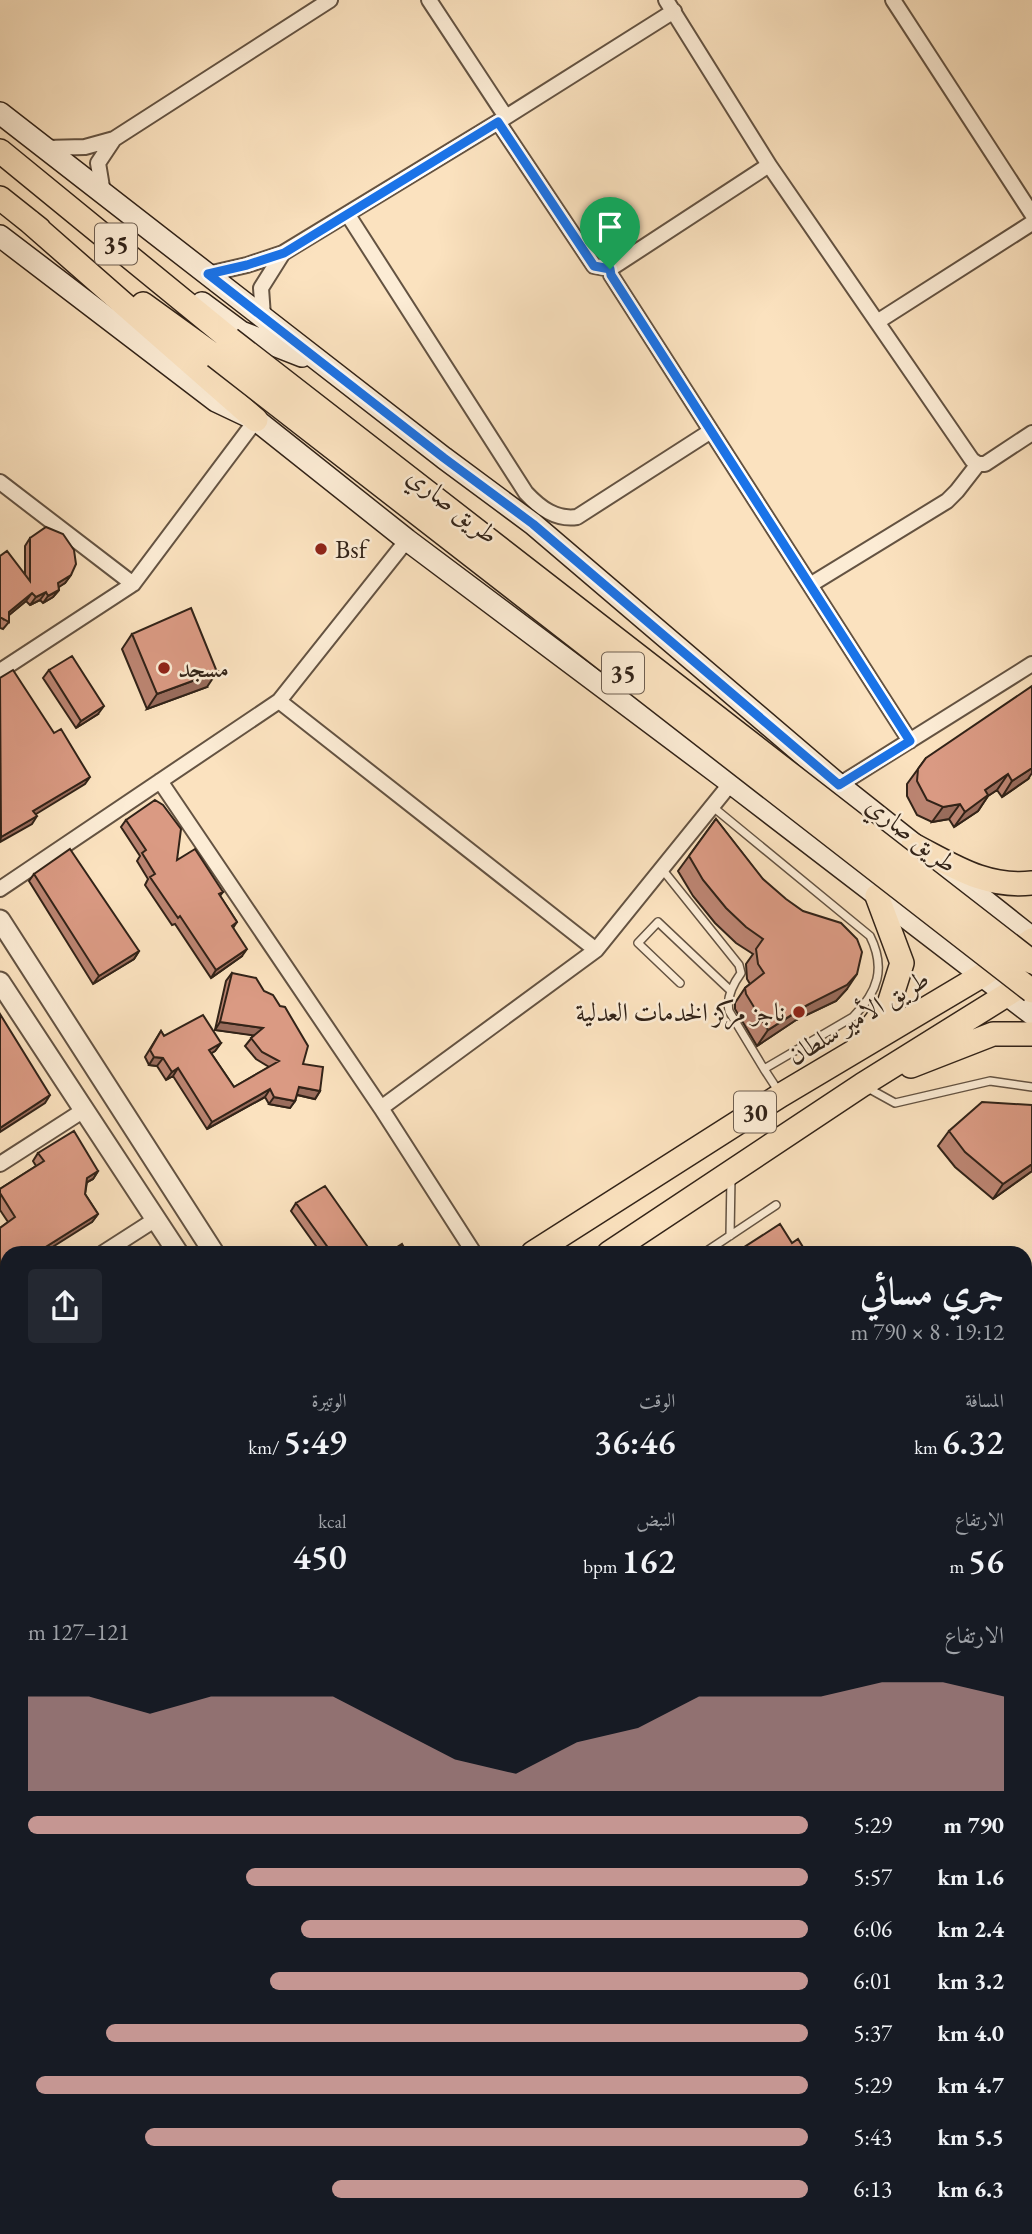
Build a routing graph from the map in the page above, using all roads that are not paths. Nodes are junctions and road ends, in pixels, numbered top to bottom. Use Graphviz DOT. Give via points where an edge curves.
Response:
graph roads {
  1 [pos="330,0"];
  2 [pos="429,0"];
  3 [pos="893,0"];
  4 [pos="670,6"];
  5 [pos="0,113"];
  6 [pos="502,119"];
  7 [pos="114,139"];
  8 [pos="45,148"];
  9 [pos="0,150"];
  10 [pos="769,165"];
  11 [pos="103,193"];
  12 [pos="0,198"];
  13 [pos="1032,214"];
  14 [pos="348,215"];
  15 [pos="29,221"];
  16 [pos="1032,223"];
  17 [pos="0,236"];
  18 [pos="284,253"];
  19 [pos="610,269"];
  20 [pos="208,274"];
  21 [pos="263,316"];
  22 [pos="877,322"];
  23 [pos="223,347"];
  24 [pos="324,364"];
  25 [pos="256,421"];
  26 [pos="711,431"];
  27 [pos="1032,433"];
  28 [pos="978,464"];
  29 [pos="0,482"];
  30 [pos="408,540"];
  31 [pos="133,584"];
  32 [pos="810,585"];
  33 [pos="1032,664"];
  34 [pos="0,671"];
  35 [pos="279,701"];
  36 [pos="910,741"];
  37 [pos="160,781"];
  38 [pos="731,783"];
  39 [pos="839,785"];
  40 [pos="713,807"];
  41 [pos="913,845"];
  42 [pos="662,869"];
  43 [pos="1032,883"];
  44 [pos="0,889"];
  45 [pos="877,895"];
  46 [pos="0,920"];
  47 [pos="1032,939"];
  48 [pos="596,950"];
  49 [pos="1032,962"];
  50 [pos="981,976"];
  51 [pos="1032,979"];
  52 [pos="0,982"];
  53 [pos="680,983"];
  54 [pos="731,991"];
  55 [pos="1032,991"];
  56 [pos="1006,994"];
  57 [pos="1032,1014"];
  58 [pos="1032,1034"];
  59 [pos="852,1053"];
  60 [pos="764,1069"];
  61 [pos="862,1085"];
  62 [pos="1032,1087"];
  63 [pos="781,1095"];
  64 [pos="381,1108"];
  65 [pos="84,1110"];
  66 [pos="156,1163"];
  67 [pos="0,1164"];
  68 [pos="731,1171"];
  69 [pos="130,1180"];
  70 [pos="776,1205"];
  71 [pos="156,1219"];
  72 [pos="730,1236"];
  73 [pos="114,1246"];
  74 [pos="173,1246"];
  75 [pos="209,1246"];
  76 [pos="470,1246"];
  77 [pos="544,1246"];
  78 [pos="619,1246"];
  79 [pos="715,1246"];
  1 -- 7 [label="street"];
  2 -- 6 [label="street"];
  3 -- 13 [label="street"];
  4 -- 6 [label="street"];
  4 -- 10 [label="street"];
  5 -- 8 [label="main road"];
  6 -- 14 [label="street"];
  6 -- 19 [label="street" via="594,266"];
  7 -- 8 [label="street" via="85,147"];
  7 -- 11 [label="street" via="98,163"];
  8 -- 11 [label="main road"];
  9 -- 23 [label="main road, طريق صاري / 35"];
  9 -- 24 [label="main road" via="241,332"];
  10 -- 19 [label="street"];
  10 -- 22 [label="street"];
  11 -- 20 [label="main road"];
  12 -- 15 [label="main road, طريق صاري / 35"];
  14 -- 18 [label="street"];
  14 -- 26 [label="street" via="526,493 546,511 577,517"];
  15 -- 23 [label="main road, طريق صاري / 35"];
  15 -- 25 [label="main road"];
  16 -- 22 [label="street"];
  17 -- 25 [label="main road" via="216,401"];
  18 -- 20 [label="street"];
  18 -- 21 [label="street" via="261,288"];
  19 -- 26 [label="street"];
  20 -- 21 [label="main road"];
  21 -- 24 [label="main road"];
  22 -- 28 [label="street"];
  23 -- 49 [label="main road, طريق صاري / 35, bridge"];
  23 -- 55 [label="main road, طريق صاري / 35, bridge"];
  24 -- 39 [label="main road" via="533,524"];
  25 -- 30 [label="main road"];
  25 -- 31 [label="street"];
  26 -- 32 [label="street"];
  27 -- 28 [label="street"];
  28 -- 32 [label="street" via="947,501"];
  29 -- 31 [label="street"];
  30 -- 35 [label="street"];
  30 -- 38 [label="main road"];
  31 -- 34 [label="street"];
  32 -- 36 [label="street"];
  33 -- 36 [label="street"];
  35 -- 37 [label="street"];
  35 -- 48 [label="street"];
  36 -- 39 [label="street"];
  37 -- 44 [label="street"];
  37 -- 64 [label="street"];
  38 -- 40 [label="street"];
  38 -- 45 [label="main road"];
  39 -- 41 [label="main road"];
  40 -- 42 [label="street"];
  40 -- 60 [label="lane" via="870,936 877,951 875,988 865,1005 853,1017"];
  41 -- 43 [label="main road" via="983,880"];
  41 -- 45 [label="main road" via="973,911 978,921 974,932 953,938"];
  41 -- 47 [label="main road"];
  42 -- 48 [label="street"];
  42 -- 54 [label="lane" via="739,965 741,972"];
  45 -- 50 [label="main road"];
  45 -- 59 [label="main road" via="902,963 888,1004"];
  46 -- 66 [label="street"];
  47 -- 50 [label="main road, طريق الأمير سلطان / 30"];
  48 -- 64 [label="street"];
  50 -- 56 [label="main road"];
  50 -- 59 [label="main road, طريق الأمير سلطان / 30"];
  51 -- 56 [label="main road, 30"];
  52 -- 65 [label="street"];
  53 -- 54 [label="lane" via="638,943 658,922"];
  54 -- 60 [label="lane" via="729,1012"];
  56 -- 57 [label="main road"];
  56 -- 61 [label="main road, 30"];
  58 -- 61 [label="main road" via="993,1034"];
  59 -- 63 [label="main road, طريق الأمير سلطان / 30"];
  60 -- 63 [label="lane"];
  61 -- 62 [label="lane" via="895,1103 990,1081"];
  61 -- 68 [label="main road, 30"];
  63 -- 77 [label="main road, طريق الأمير سلطان / 30"];
  64 -- 76 [label="street"];
  65 -- 67 [label="street"];
  65 -- 69 [label="street"];
  66 -- 69 [label="street"];
  66 -- 75 [label="street"];
  68 -- 72 [label="lane"];
  68 -- 78 [label="main road, 30"];
  69 -- 71 [label="street"];
  70 -- 72 [label="lane"];
  71 -- 73 [label="street"];
  71 -- 74 [label="street"];
  72 -- 79 [label="lane"];
}
